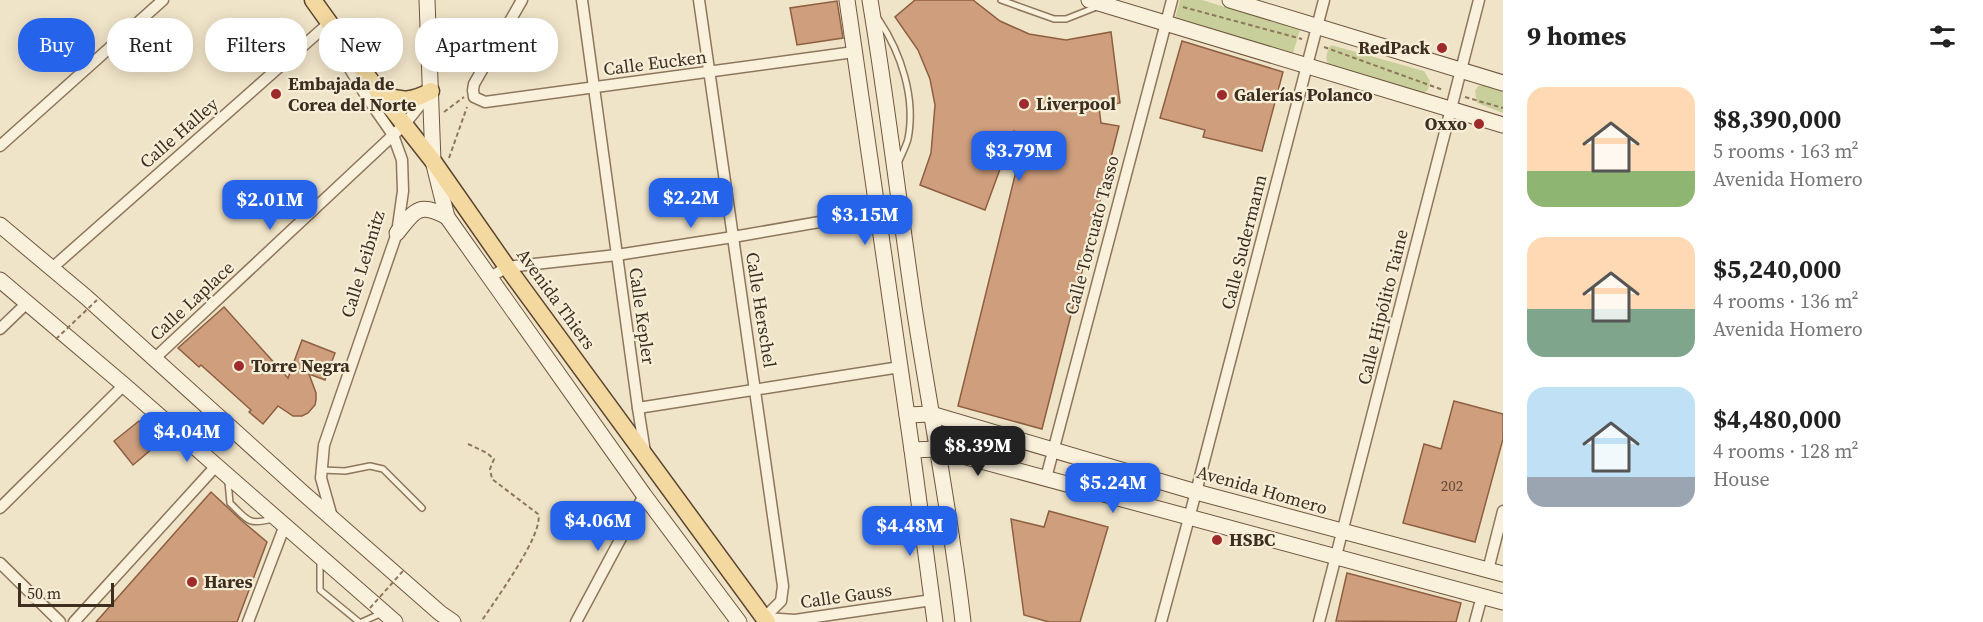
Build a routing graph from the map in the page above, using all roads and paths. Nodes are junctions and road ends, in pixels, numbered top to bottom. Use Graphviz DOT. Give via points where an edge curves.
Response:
graph roads {
  1 [pos="163,0"];
  2 [pos="314,0"];
  3 [pos="427,0"];
  4 [pos="522,0"];
  5 [pos="582,0"];
  6 [pos="699,0"];
  7 [pos="847,0"];
  8 [pos="1001,0"];
  9 [pos="1230,0"];
  10 [pos="1324,0"];
  11 [pos="1479,0"];
  12 [pos="1096,2"];
  13 [pos="1171,2"];
  14 [pos="871,5"];
  15 [pos="326,18"];
  16 [pos="1165,23"];
  17 [pos="1317,27"];
  18 [pos="319,38"];
  19 [pos="1312,42"];
  20 [pos="855,52"];
  21 [pos="1306,66"];
  22 [pos="1461,70"];
  23 [pos="352,72"];
  24 [pos="364,72"];
  25 [pos="710,72"];
  26 [pos="1503,83"];
  27 [pos="473,87"];
  28 [pos="594,87"];
  29 [pos="431,91"];
  30 [pos="381,95"];
  31 [pos="1453,102"];
  32 [pos="1503,108"];
  33 [pos="432,122"];
  34 [pos="1503,125"];
  35 [pos="399,130"];
  36 [pos="0,146"];
  37 [pos="438,168"];
  38 [pos="894,170"];
  39 [pos="877,212"];
  40 [pos="447,217"];
  41 [pos="0,225"];
  42 [pos="397,233"];
  43 [pos="733,237"];
  44 [pos="617,255"];
  45 [pos="507,267"];
  46 [pos="52,268"];
  47 [pos="489,278"];
  48 [pos="0,280"];
  49 [pos="97,300"];
  50 [pos="27,303"];
  51 [pos="0,329"];
  52 [pos="56,339"];
  53 [pos="155,358"];
  54 [pos="900,367"];
  55 [pos="124,385"];
  56 [pos="756,388"];
  57 [pos="638,408"];
  58 [pos="931,414"];
  59 [pos="907,415"];
  60 [pos="468,444"];
  61 [pos="937,449"];
  62 [pos="1053,449"];
  63 [pos="912,450"];
  64 [pos="646,458"];
  65 [pos="216,466"];
  66 [pos="322,470"];
  67 [pos="1046,478"];
  68 [pos="1196,492"];
  69 [pos="644,495"];
  70 [pos="422,507"];
  71 [pos="0,508"];
  72 [pos="1503,511"];
  73 [pos="1189,517"];
  74 [pos="332,518"];
  75 [pos="280,521"];
  76 [pos="1343,533"];
  77 [pos="1500,537"];
  78 [pos="321,557"];
  79 [pos="1336,557"];
  80 [pos="0,563"];
  81 [pos="404,571"];
  82 [pos="1496,572"];
  83 [pos="1482,596"];
  84 [pos="932,600"];
  85 [pos="1503,602"];
  86 [pos="383,614"];
  87 [pos="766,620"];
  88 [pos="60,622"];
  89 [pos="74,622"];
  90 [pos="248,622"];
  91 [pos="360,622"];
  92 [pos="453,622"];
  93 [pos="481,622"];
  94 [pos="576,622"];
  95 [pos="739,622"];
  96 [pos="935,622"];
  97 [pos="963,622"];
  98 [pos="1161,622"];
  99 [pos="1319,622"];
  100 [pos="1475,622"];
  1 -- 36 [label="street"];
  2 -- 15 [label="main road, Avenida Thiers"];
  3 -- 29 [label="street"];
  4 -- 27 [label="street"];
  5 -- 28 [label="street, Calle Kepler"];
  6 -- 25 [label="street, Calle Herschel"];
  7 -- 20 [label="street"];
  8 -- 12 [label="lane" via="1054,19 1066,19"];
  9 -- 17 [label="street"];
  10 -- 17 [label="street, Calle Sudermann"];
  11 -- 22 [label="street, Calle Hipólito Taine"];
  12 -- 16 [label="street"];
  13 -- 16 [label="street, Calle Torcuato Tasso"];
  13 -- 19 [label="path"];
  14 -- 38 [label="street"];
  14 -- 38 [label="lane" via="902,64 911,114 907,141"];
  16 -- 21 [label="street"];
  16 -- 62 [label="street, Calle Torcuato Tasso"];
  17 -- 19 [label="street, Calle Sudermann"];
  17 -- 22 [label="street"];
  18 -- 46 [label="street, Calle Halley"];
  19 -- 21 [label="street, Calle Sudermann"];
  19 -- 31 [label="path"];
  20 -- 25 [label="street, Calle Eucken"];
  20 -- 39 [label="street"];
  21 -- 31 [label="street"];
  21 -- 68 [label="street, Calle Sudermann"];
  22 -- 26 [label="street"];
  22 -- 31 [label="street, Calle Hipólito Taine"];
  23 -- 35 [label="street, Calle Leibnitz" via="366,96"];
  24 -- 30 [label="main road, Avenida Thiers"];
  25 -- 28 [label="street, Calle Eucken"];
  25 -- 43 [label="street, Calle Herschel"];
  27 -- 28 [label="street, Calle Eucken" via="474,97 485,102"];
  27 -- 33 [label="path"];
  27 -- 37 [label="path"];
  28 -- 44 [label="street, Calle Kepler"];
  29 -- 30 [label="main road" via="410,100"];
  29 -- 33 [label="street"];
  29 -- 35 [label="street, Calle Laplace"];
  30 -- 35 [label="main road, Avenida Thiers"];
  31 -- 32 [label="path"];
  31 -- 34 [label="street"];
  31 -- 76 [label="street, Calle Hipólito Taine"];
  33 -- 37 [label="street"];
  35 -- 37 [label="main road, Avenida Thiers"];
  35 -- 42 [label="street, Calle Leibnitz" via="403,191"];
  35 -- 53 [label="street, Calle Laplace"];
  37 -- 40 [label="street"];
  37 -- 45 [label="main road, Avenida Thiers"];
  38 -- 58 [label="street"];
  39 -- 43 [label="street"];
  39 -- 54 [label="street"];
  40 -- 42 [label="street" via="434,209 420,209"];
  40 -- 47 [label="street"];
  41 -- 46 [label="street"];
  42 -- 66 [label="street, Calle Leibnitz" via="324,445"];
  43 -- 44 [label="street"];
  43 -- 56 [label="street, Calle Herschel"];
  44 -- 45 [label="street"];
  44 -- 57 [label="street, Calle Kepler"];
  45 -- 47 [label="street"];
  45 -- 64 [label="main road, Avenida Thiers"];
  46 -- 53 [label="street"];
  47 -- 69 [label="street"];
  48 -- 50 [label="street"];
  49 -- 52 [label="path, bridge"];
  50 -- 51 [label="street"];
  50 -- 55 [label="street"];
  53 -- 74 [label="street"];
  54 -- 56 [label="street"];
  54 -- 59 [label="street"];
  55 -- 65 [label="street"];
  55 -- 71 [label="street"];
  56 -- 57 [label="street"];
  56 -- 87 [label="street, Calle Herschel" via="783,586 781,601"];
  57 -- 64 [label="street, Calle Kepler"];
  58 -- 59 [label="street, Avenida Homero"];
  58 -- 61 [label="street"];
  58 -- 62 [label="street, Avenida Homero"];
  59 -- 63 [label="street"];
  60 -- 93 [label="path" via="494,459 492,478 540,519 518,565"];
  61 -- 63 [label="street"];
  61 -- 67 [label="street"];
  61 -- 97 [label="street"];
  62 -- 67 [label="street, Calle Torcuato Tasso"];
  62 -- 68 [label="street, Avenida Homero"];
  63 -- 84 [label="street"];
  64 -- 87 [label="main road, Avenida Thiers"];
  65 -- 75 [label="street"];
  65 -- 89 [label="street"];
  66 -- 70 [label="lane" via="370,466 383,469"];
  66 -- 74 [label="street, Calle Leibnitz"];
  67 -- 73 [label="street"];
  68 -- 73 [label="street, Calle Sudermann"];
  68 -- 76 [label="street, Avenida Homero"];
  69 -- 94 [label="street"];
  69 -- 95 [label="street"];
  72 -- 77 [label="street"];
  73 -- 79 [label="street"];
  73 -- 98 [label="street"];
  74 -- 92 [label="street"];
  75 -- 78 [label="street"];
  75 -- 90 [label="street"];
  76 -- 79 [label="street, Calle Hipólito Taine"];
  76 -- 82 [label="street, Avenida Homero"];
  77 -- 82 [label="street"];
  78 -- 86 [label="street"];
  78 -- 91 [label="lane" via="320,590"];
  79 -- 83 [label="street"];
  79 -- 99 [label="street, Calle Hipólito Taine"];
  80 -- 88 [label="street"];
  81 -- 86 [label="path, bridge"];
  83 -- 85 [label="street"];
  83 -- 100 [label="street"];
  84 -- 87 [label="street, Calle Gauss" via="795,620"];
  84 -- 96 [label="street"];
  86 -- 91 [label="lane"];
}
